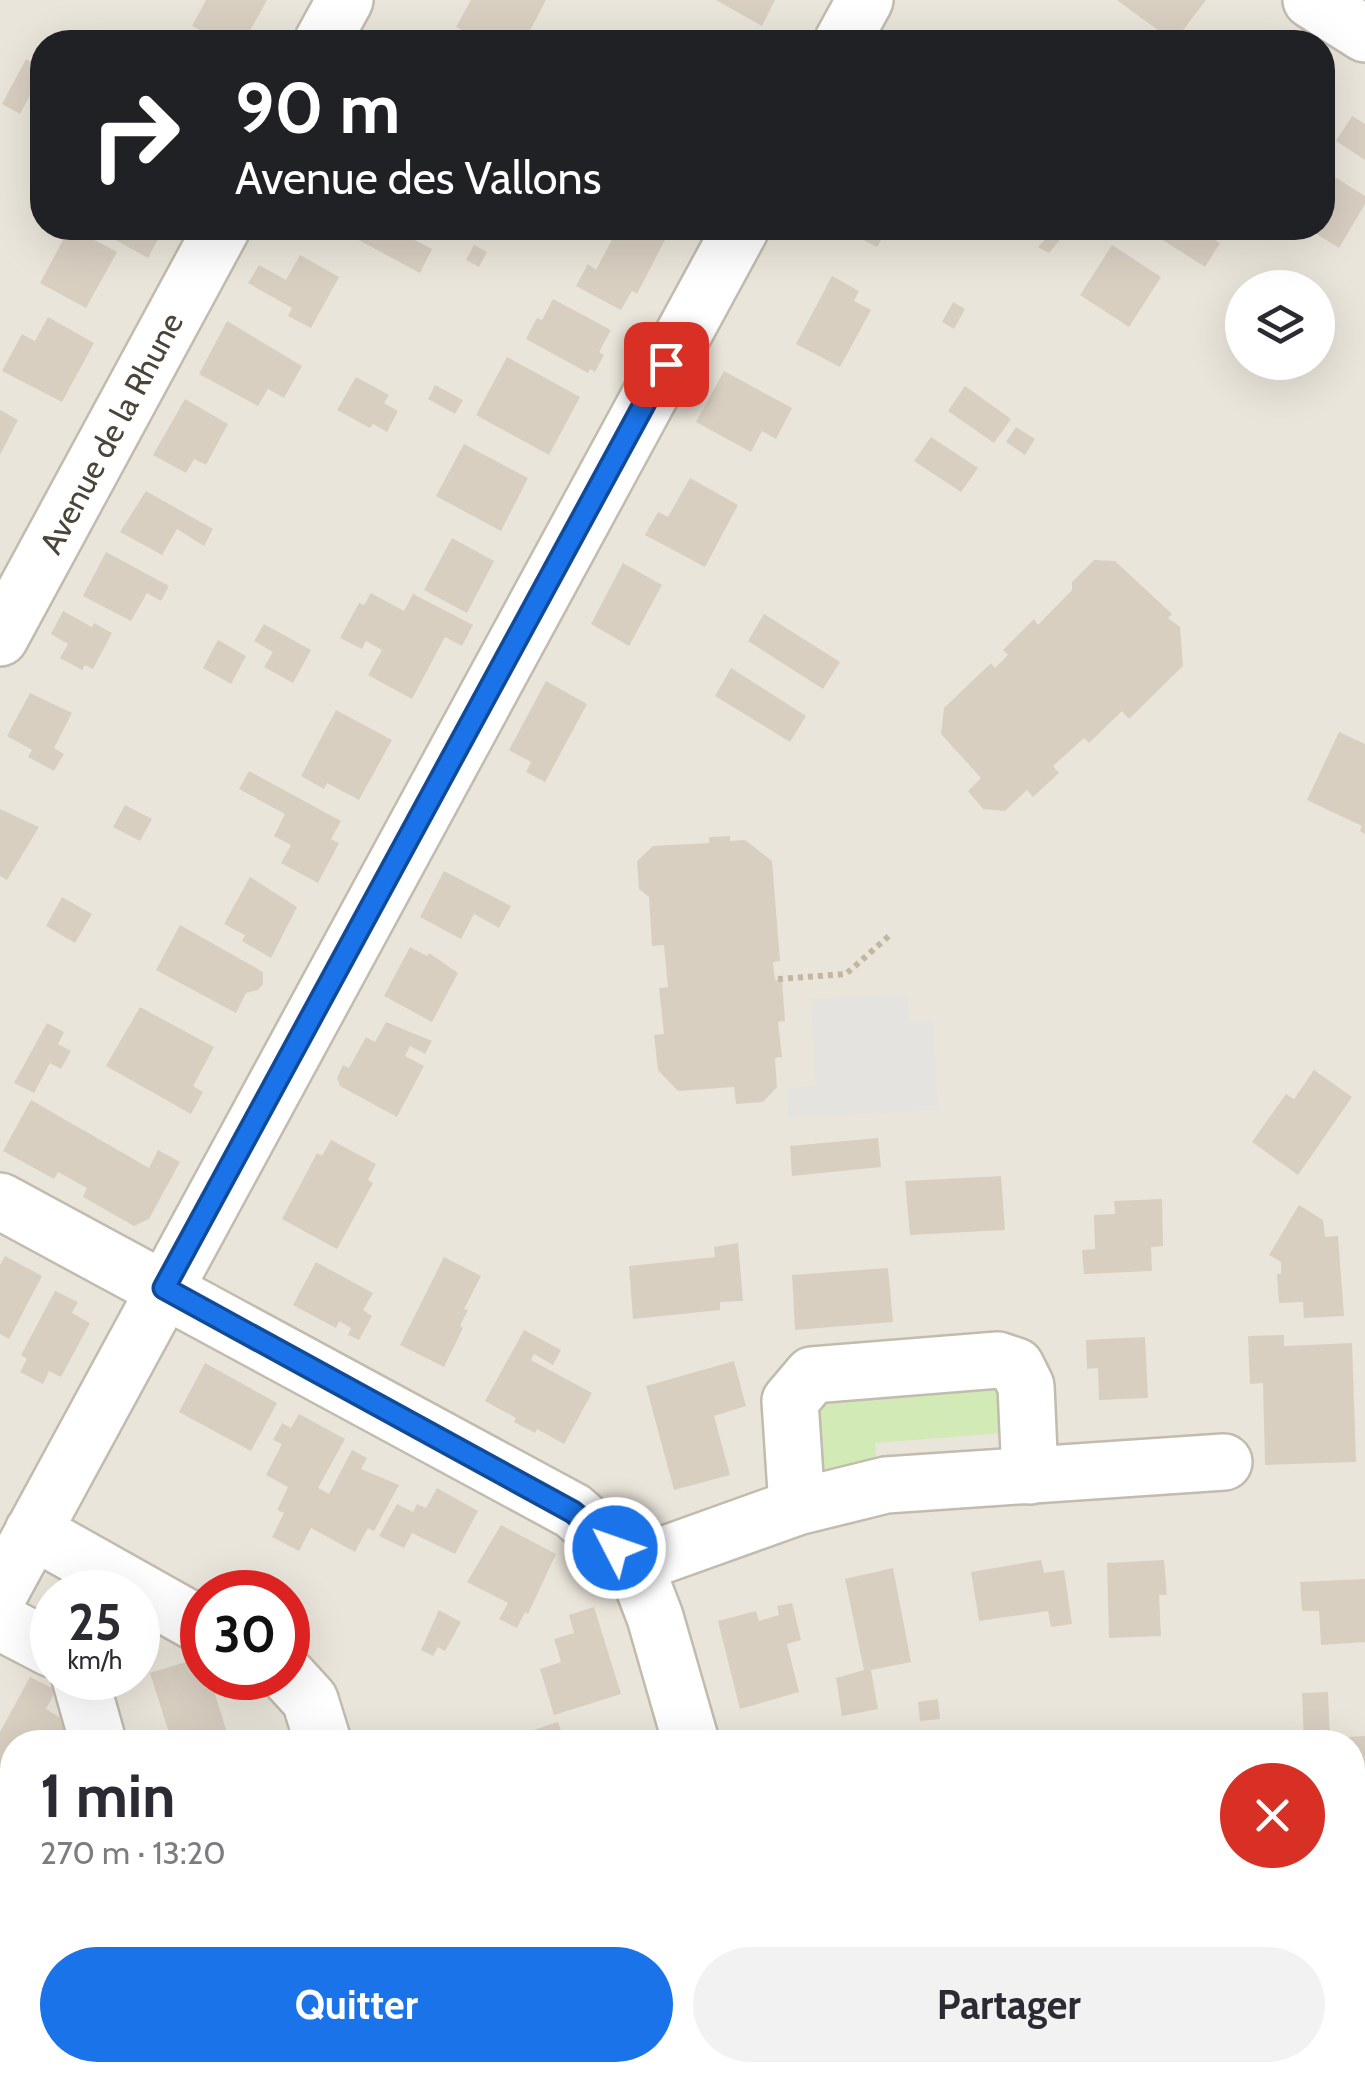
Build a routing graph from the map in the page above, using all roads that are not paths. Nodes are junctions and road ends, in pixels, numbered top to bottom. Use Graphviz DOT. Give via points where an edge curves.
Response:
graph roads {
  1 [pos="346,0"];
  2 [pos="865,0"];
  3 [pos="1312,0"];
  4 [pos="329,30"];
  5 [pos="849,30"];
  6 [pos="1365,34"];
  7 [pos="216,240"];
  8 [pos="734,240"];
  9 [pos="0,638"];
  10 [pos="0,1200"];
  11 [pos="164,1288"];
  12 [pos="1224,1462"];
  13 [pos="1030,1476"];
  14 [pos="797,1507"];
  15 [pos="34,1532"];
  16 [pos="636,1566"];
  17 [pos="0,1594"];
  18 [pos="180,1614"];
  19 [pos="0,1622"];
  20 [pos="30,1638"];
  21 [pos="86,1700"];
  22 [pos="310,1700"];
  23 [pos="95,1730"];
  24 [pos="319,1730"];
  25 [pos="688,1730"];
  1 -- 4 [label="street"];
  2 -- 5 [label="street"];
  3 -- 6 [label="street"];
  7 -- 9 [label="street, Avenue de la Rhune"];
  8 -- 11 [label="street"];
  10 -- 11 [label="street"];
  11 -- 15 [label="street"];
  11 -- 16 [label="street" via="573,1512"];
  12 -- 13 [label="street"];
  13 -- 14 [label="street" via="886,1485"];
  13 -- 14 [label="street" via="1026,1386 1016,1366 998,1360 812,1375 790,1401"];
  14 -- 16 [label="street"];
  15 -- 17 [label="street"];
  15 -- 18 [label="street"];
  16 -- 25 [label="street"];
  19 -- 20 [label="street"];
  21 -- 23 [label="street"];
  22 -- 24 [label="street"];
}
